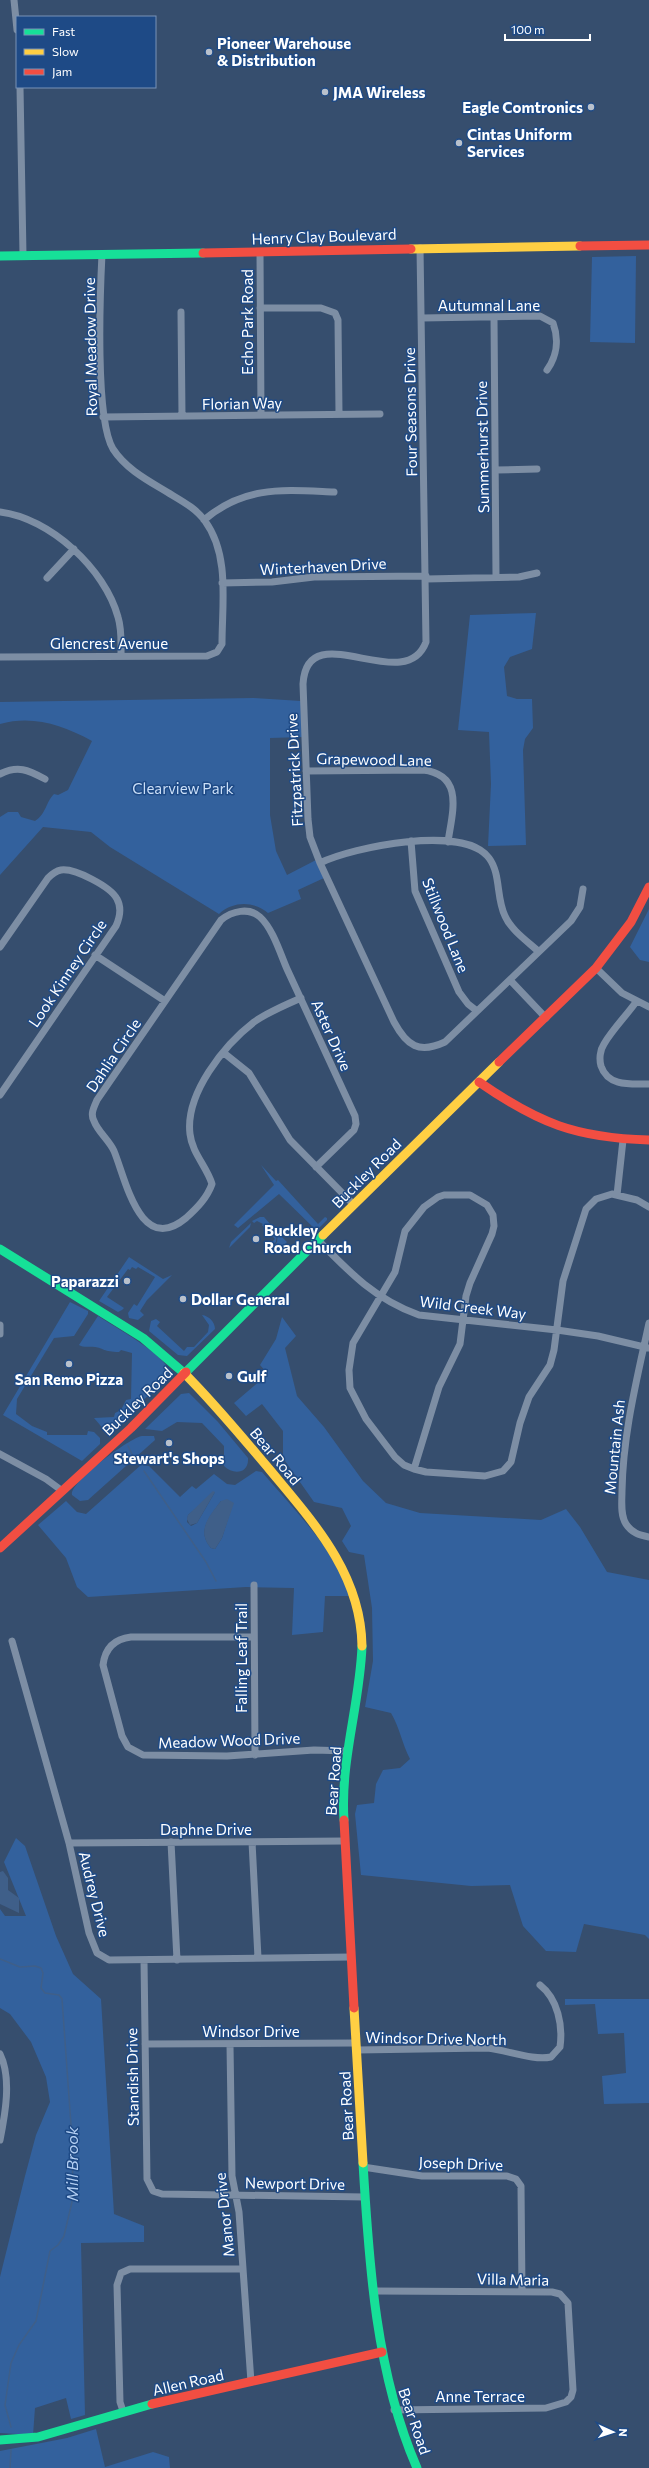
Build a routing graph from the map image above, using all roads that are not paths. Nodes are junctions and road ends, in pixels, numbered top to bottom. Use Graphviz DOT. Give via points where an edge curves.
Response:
graph roads {
  1 [pos="14,0"];
  2 [pos="16,20"];
  3 [pos="20,88"];
  4 [pos="649,245"];
  5 [pos="420,248"];
  6 [pos="260,252"];
  7 [pos="102,254"];
  8 [pos="23,255"];
  9 [pos="0,256"];
  10 [pos="260,308"];
  11 [pos="181,312"];
  12 [pos="494,317"];
  13 [pos="422,318"];
  14 [pos="547,370"];
  15 [pos="338,414"];
  16 [pos="380,414"];
  17 [pos="261,415"];
  18 [pos="182,416"];
  19 [pos="103,417"];
  20 [pos="537,469"];
  21 [pos="496,470"];
  22 [pos="334,492"];
  23 [pos="0,512"];
  24 [pos="204,520"];
  25 [pos="74,549"];
  26 [pos="537,573"];
  27 [pos="426,577"];
  28 [pos="496,577"];
  29 [pos="47,578"];
  30 [pos="222,583"];
  31 [pos="218,652"];
  32 [pos="121,656"];
  33 [pos="0,657"];
  34 [pos="306,770"];
  35 [pos="0,774"];
  36 [pos="45,779"];
  37 [pos="411,841"];
  38 [pos="448,842"];
  39 [pos="320,863"];
  40 [pos="649,887"];
  41 [pos="583,889"];
  42 [pos="247,912"];
  43 [pos="0,947"];
  44 [pos="538,952"];
  45 [pos="95,955"];
  46 [pos="596,968"];
  47 [pos="510,980"];
  48 [pos="301,998"];
  49 [pos="165,1001"];
  50 [pos="636,1002"];
  51 [pos="649,1007"];
  52 [pos="477,1011"];
  53 [pos="546,1018"];
  54 [pos="224,1053"];
  55 [pos="479,1082"];
  56 [pos="649,1084"];
  57 [pos="0,1095"];
  58 [pos="623,1140"];
  59 [pos="649,1140"];
  60 [pos="316,1167"];
  61 [pos="617,1195"];
  62 [pos="353,1204"];
  63 [pos="649,1207"];
  64 [pos="318,1240"];
  65 [pos="0,1249"];
  66 [pos="380,1297"];
  67 [pos="464,1321"];
  68 [pos="649,1323"];
  69 [pos="0,1325"];
  70 [pos="557,1330"];
  71 [pos="0,1334"];
  72 [pos="646,1347"];
  73 [pos="185,1374"];
  74 [pos="0,1454"];
  75 [pos="414,1469"];
  76 [pos="61,1490"];
  77 [pos="649,1537"];
  78 [pos="0,1548"];
  79 [pos="254,1585"];
  80 [pos="254,1636"];
  81 [pos="12,1641"];
  82 [pos="348,1751"];
  83 [pos="255,1755"];
  84 [pos="344,1841"];
  85 [pos="171,1842"];
  86 [pos="252,1842"];
  87 [pos="69,1843"];
  88 [pos="351,1957"];
  89 [pos="258,1958"];
  90 [pos="144,1960"];
  91 [pos="177,1960"];
  92 [pos="540,1985"];
  93 [pos="145,2044"];
  94 [pos="230,2045"];
  95 [pos="357,2047"];
  96 [pos="0,2054"];
  97 [pos="1,2130"];
  98 [pos="0,2140"];
  99 [pos="363,2167"];
  100 [pos="153,2191"];
  101 [pos="236,2196"];
  102 [pos="365,2197"];
  103 [pos="242,2269"];
  104 [pos="374,2291"];
  105 [pos="522,2291"];
  106 [pos="382,2352"];
  107 [pos="251,2382"];
  108 [pos="566,2402"];
  109 [pos="394,2410"];
  110 [pos="123,2411"];
  111 [pos="0,2440"];
  112 [pos="417,2468"];
  1 -- 2 [label="street"];
  3 -- 8 [label="street"];
  4 -- 5 [label="main road, Henry Clay Boulevard"];
  5 -- 6 [label="main road, Henry Clay Boulevard"];
  5 -- 13 [label="street, Four Seasons Drive"];
  6 -- 7 [label="main road, Henry Clay Boulevard"];
  6 -- 10 [label="street, Echo Park Road"];
  7 -- 8 [label="main road, Henry Clay Boulevard"];
  7 -- 19 [label="street, Royal Meadow Drive"];
  8 -- 9 [label="main road, Henry Clay Boulevard"];
  10 -- 15 [label="street" via="321,308 335,313 338,320"];
  10 -- 17 [label="street, Echo Park Road"];
  11 -- 18 [label="street"];
  12 -- 13 [label="street, Autumnal Lane"];
  12 -- 14 [label="street, Autumnal Lane" via="540,316 553,323 556,329 555,358"];
  12 -- 21 [label="street, Summerhurst Drive"];
  13 -- 27 [label="street, Four Seasons Drive"];
  15 -- 16 [label="street, Florian Way"];
  15 -- 17 [label="street, Florian Way"];
  17 -- 18 [label="street, Florian Way"];
  18 -- 19 [label="street, Florian Way"];
  19 -- 24 [label="street, Royal Meadow Drive" via="109,440 124,463 188,505"];
  20 -- 21 [label="street"];
  21 -- 28 [label="street, Summerhurst Drive"];
  22 -- 24 [label="street" via="265,491 249,494 233,500"];
  23 -- 25 [label="street" via="50,531"];
  24 -- 30 [label="street, Royal Meadow Drive" via="219,551"];
  25 -- 29 [label="street"];
  25 -- 32 [label="street" via="97,576 118,616"];
  26 -- 28 [label="street, Winterhaven Drive" via="518,577"];
  27 -- 28 [label="street, Winterhaven Drive"];
  27 -- 30 [label="street, Winterhaven Drive" via="314,577 272,582"];
  27 -- 34 [label="street, Fitzpatrick Drive" via="426,642 412,661 403,663 332,654 320,655 308,664 303,684"];
  30 -- 31 [label="street, Royal Meadow Drive" via="222,644"];
  31 -- 32 [label="street, Glencrest Avenue" via="207,656"];
  32 -- 33 [label="street, Glencrest Avenue"];
  34 -- 38 [label="street, Grapewood Lane" via="424,770 440,774 453,792"];
  34 -- 39 [label="street, Fitzpatrick Drive" via="310,837"];
  35 -- 36 [label="street" via="20,768"];
  37 -- 38 [label="street"];
  37 -- 39 [label="street" via="384,843 344,853"];
  37 -- 52 [label="street, Stillwood Lane" via="415,891 459,992"];
  38 -- 44 [label="street" via="477,847 490,859 505,916"];
  39 -- 52 [label="street, Fitzpatrick Drive" via="394,1022 401,1036 409,1044 427,1048 440,1044"];
  40 -- 46 [label="main road, Buckley Road" via="631,922"];
  41 -- 44 [label="street, Fitzpatrick Drive" via="576,914"];
  42 -- 48 [label="street, Aster Drive" via="259,916 265,922"];
  42 -- 49 [label="street, Dahlia Circle" via="232,913 221,920"];
  43 -- 45 [label="street, Look Kinney Circle" via="48,878 55,872 70,870 94,881 114,894 118,900 120,918"];
  44 -- 47 [label="street, Fitzpatrick Drive"];
  45 -- 49 [label="street"];
  45 -- 57 [label="street, Look Kinney Circle"];
  46 -- 50 [label="street" via="622,993"];
  46 -- 53 [label="main road, Buckley Road"];
  47 -- 52 [label="street, Fitzpatrick Drive"];
  47 -- 53 [label="street"];
  48 -- 54 [label="street, Dahlia Circle" via="255,1022"];
  48 -- 60 [label="street, Aster Drive" via="356,1124 354,1130"];
  49 -- 54 [label="street, Dahlia Circle" via="97,1100 92,1115 114,1150 135,1207 154,1227 176,1226 209,1193 212,1184 190,1136 190,1114 195,1095 203,1080"];
  50 -- 51 [label="street"];
  50 -- 56 [label="street" via="604,1044 600,1063 603,1072 612,1080 620,1083"];
  53 -- 55 [label="main road, Buckley Road"];
  54 -- 60 [label="street" via="249,1073 284,1132"];
  55 -- 58 [label="main road" via="508,1103 548,1124 576,1134"];
  55 -- 62 [label="main road, Buckley Road"];
  58 -- 59 [label="main road"];
  58 -- 61 [label="street"];
  60 -- 62 [label="street"];
  61 -- 63 [label="street" via="637,1200"];
  61 -- 70 [label="street" via="596,1199 586,1210 567,1263"];
  62 -- 64 [label="main road, Buckley Road"];
  64 -- 66 [label="street, Wild Creek Way" via="355,1278"];
  64 -- 73 [label="main road, Buckley Road"];
  65 -- 73 [label="main road, Bear Road" via="143,1338"];
  66 -- 67 [label="street, Wild Creek Way" via="419,1315"];
  66 -- 67 [label="street" via="395,1272 405,1231 424,1206 444,1195 470,1195 487,1205 493,1215 494,1226 470,1283"];
  66 -- 75 [label="street" via="353,1343 349,1380 357,1406 366,1419 395,1457"];
  67 -- 70 [label="street, Wild Creek Way"];
  67 -- 75 [label="street" via="460,1344 439,1387"];
  68 -- 72 [label="street, Mountain Ash"];
  69 -- 71 [label="street"];
  70 -- 72 [label="street, Wild Creek Way"];
  70 -- 75 [label="street" via="550,1364 529,1397 520,1423 514,1457 502,1471 485,1476"];
  72 -- 77 [label="street, Mountain Ash" via="631,1401 624,1450 622,1510 625,1522 631,1530"];
  73 -- 76 [label="main road, Buckley Road"];
  73 -- 82 [label="main road, Bear Road" via="215,1404 320,1530 348,1578 358,1609 363,1650"];
  74 -- 76 [label="street"];
  76 -- 78 [label="main road, Buckley Road"];
  79 -- 80 [label="street, Falling Leaf Trail"];
  80 -- 83 [label="street, Falling Leaf Trail"];
  80 -- 83 [label="street, Meadow Wood Drive" via="122,1638 107,1649 103,1665 122,1736 134,1753"];
  81 -- 87 [label="street, Audrey Drive"];
  82 -- 83 [label="street, Meadow Wood Drive" via="302,1750"];
  82 -- 84 [label="main road, Bear Road" via="343,1809"];
  84 -- 86 [label="street, Daphne Drive"];
  84 -- 88 [label="main road, Bear Road"];
  85 -- 86 [label="street, Daphne Drive"];
  85 -- 87 [label="street, Daphne Drive"];
  85 -- 91 [label="street"];
  86 -- 89 [label="street"];
  87 -- 90 [label="street, Audrey Drive" via="89,1932 97,1953 109,1960"];
  88 -- 89 [label="street, Audrey Drive"];
  88 -- 95 [label="main road, Bear Road"];
  89 -- 91 [label="street, Audrey Drive"];
  90 -- 91 [label="street, Audrey Drive"];
  90 -- 93 [label="street, Standish Drive"];
  92 -- 95 [label="street, Windsor Drive North" via="550,1995 560,2027 560,2047 551,2057 535,2058 488,2048"];
  93 -- 94 [label="street, Windsor Drive"];
  93 -- 100 [label="street, Standish Drive" via="146,2179"];
  94 -- 95 [label="street, Windsor Drive"];
  94 -- 101 [label="street, Manor Drive" via="232,2176"];
  95 -- 99 [label="main road, Bear Road"];
  96 -- 97 [label="street" via="5,2070 6,2103"];
  97 -- 98 [label="street"];
  99 -- 102 [label="main road, Bear Road"];
  99 -- 105 [label="street, Joseph Drive" via="422,2176 506,2176 516,2179 521,2186"];
  100 -- 101 [label="street, Newport Drive" via="162,2194"];
  101 -- 102 [label="street, Newport Drive"];
  101 -- 103 [label="street, Manor Drive"];
  102 -- 104 [label="main road, Bear Road"];
  103 -- 107 [label="street, Manor Drive"];
  103 -- 110 [label="street" via="130,2269 120,2273 117,2285 120,2402"];
  104 -- 105 [label="street, Villa Maria"];
  104 -- 106 [label="main road, Bear Road"];
  105 -- 108 [label="street, Villa Maria" via="560,2294 568,2303 573,2390 572,2397"];
  106 -- 107 [label="main road, Allen Road"];
  106 -- 109 [label="main road, Bear Road"];
  107 -- 110 [label="main road, Allen Road"];
  108 -- 109 [label="street, Anne Terrace" via="537,2409"];
  109 -- 112 [label="main road, Bear Road"];
  110 -- 111 [label="main road, Allen Road" via="38,2437"];
}
